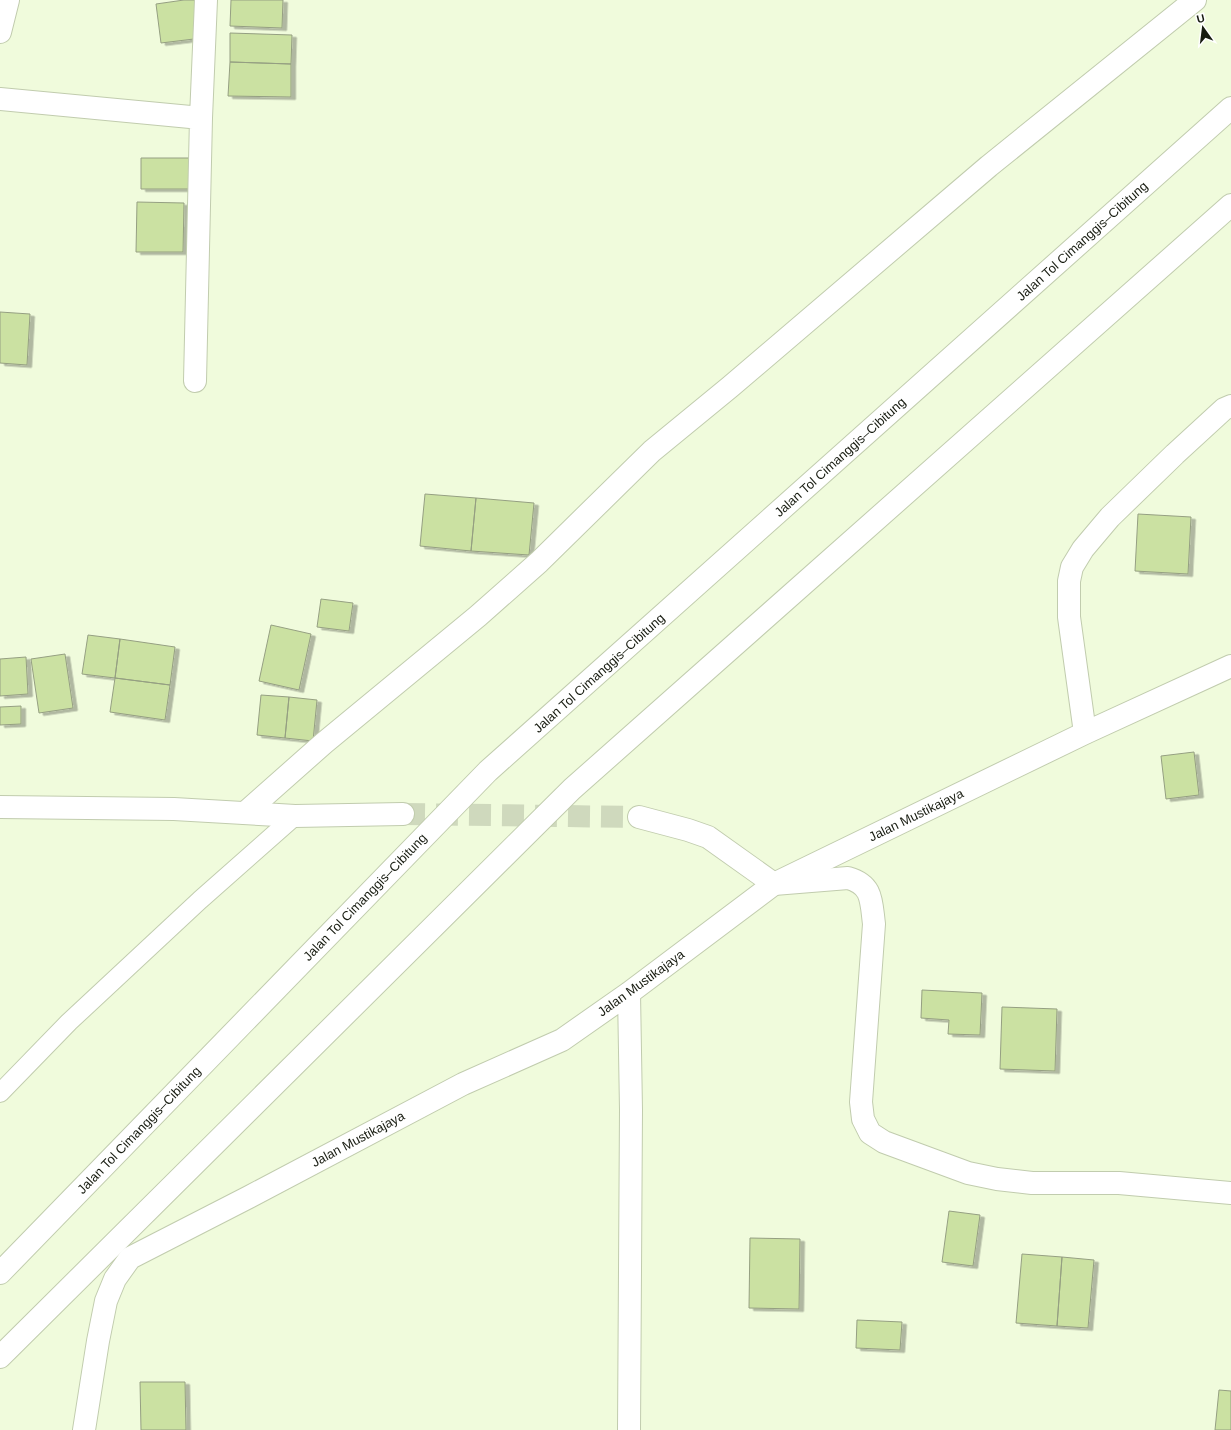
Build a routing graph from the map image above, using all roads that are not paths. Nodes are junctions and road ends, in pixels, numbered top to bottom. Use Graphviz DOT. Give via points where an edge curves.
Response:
graph roads {
  1 [pos="8,0"];
  2 [pos="206,0"];
  3 [pos="1195,0"];
  4 [pos="0,32"];
  5 [pos="0,99"];
  6 [pos="1231,108"];
  7 [pos="201,118"];
  8 [pos="1231,205"];
  9 [pos="195,381"];
  10 [pos="1231,406"];
  11 [pos="1231,666"];
  12 [pos="1085,733"];
  13 [pos="0,807"];
  14 [pos="245,813"];
  15 [pos="403,814"];
  16 [pos="295,816"];
  17 [pos="639,817"];
  18 [pos="774,884"];
  19 [pos="629,993"];
  20 [pos="0,1093"];
  21 [pos="1231,1193"];
  22 [pos="0,1273"];
  23 [pos="0,1357"];
  24 [pos="84,1430"];
  25 [pos="629,1430"];
  1 -- 4 [label="main road"];
  2 -- 7 [label="main road"];
  3 -- 14 [label="main road" via="989,166 652,451 539,562"];
  5 -- 7 [label="main road"];
  6 -- 22 [label="main road, Jalan Tol Cimanggis–Cibitung" via="488,771"];
  7 -- 9 [label="main road"];
  8 -- 23 [label="main road" via="572,789"];
  10 -- 12 [label="main road" via="1202,429 1110,517 1083,549 1072,567 1068,617"];
  11 -- 12 [label="main road, Jalan Mustikajaya"];
  12 -- 18 [label="main road, Jalan Mustikajaya"];
  13 -- 14 [label="main road" via="174,809"];
  14 -- 16 [label="main road"];
  15 -- 16 [label="main road"];
  16 -- 20 [label="lane" via="154,942 69,1022"];
  17 -- 18 [label="main road" via="708,837"];
  18 -- 19 [label="main road, Jalan Mustikajaya"];
  18 -- 21 [label="main road" via="848,878 859,881 867,890 874,924 861,1102 863,1119 870,1133 884,1142 968,1173 997,1179 1032,1184 1119,1183"];
  19 -- 24 [label="main road, Jalan Mustikajaya" via="562,1040 463,1084 130,1258 115,1279 106,1301"];
  19 -- 25 [label="main road"];
}
